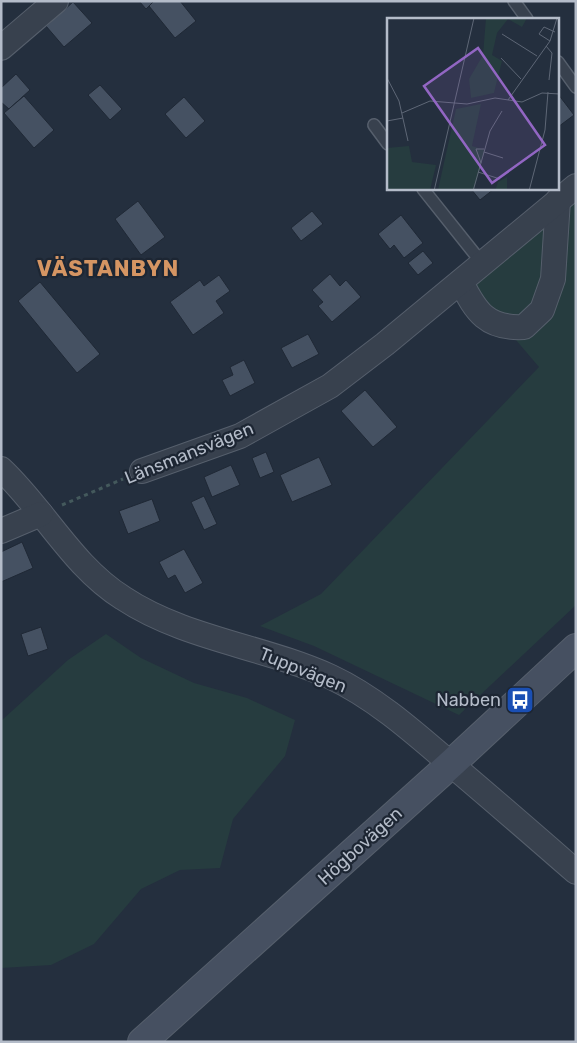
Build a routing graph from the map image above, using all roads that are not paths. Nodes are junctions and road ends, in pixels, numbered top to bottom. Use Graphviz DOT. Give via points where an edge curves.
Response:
graph roads {
  1 [pos="56,1"];
  2 [pos="514,1"];
  3 [pos="526,18"];
  4 [pos="1,48"];
  5 [pos="560,65"];
  6 [pos="576,87"];
  7 [pos="374,125"];
  8 [pos="387,143"];
  9 [pos="424,190"];
  10 [pos="567,193"];
  11 [pos="482,263"];
  12 [pos="461,282"];
  13 [pos="1,469"];
  14 [pos="142,471"];
  15 [pos="41,514"];
  16 [pos="1,531"];
  17 [pos="576,648"];
  18 [pos="451,764"];
  19 [pos="576,872"];
  20 [pos="142,1042"];
  1 -- 4 [label="street"];
  2 -- 3 [label="lane"];
  5 -- 6 [label="lane"];
  7 -- 8 [label="lane"];
  9 -- 11 [label="lane"];
  10 -- 11 [label="street, Länsmansvägen"];
  10 -- 12 [label="street, Länsmansvägen" via="553,279 542,310 524,327 508,328 490,322 473,305"];
  11 -- 12 [label="street, Länsmansvägen"];
  12 -- 14 [label="street, Länsmansvägen" via="330,386 240,436"];
  13 -- 15 [label="street, Tuppvägen"];
  15 -- 16 [label="street"];
  15 -- 18 [label="street, Tuppvägen" via="85,566 122,598 155,617 290,661 331,678 408,727"];
  17 -- 18 [label="main road, Högbovägen"];
  18 -- 19 [label="street, Tuppvägen"];
  18 -- 20 [label="main road, Högbovägen"];
}
